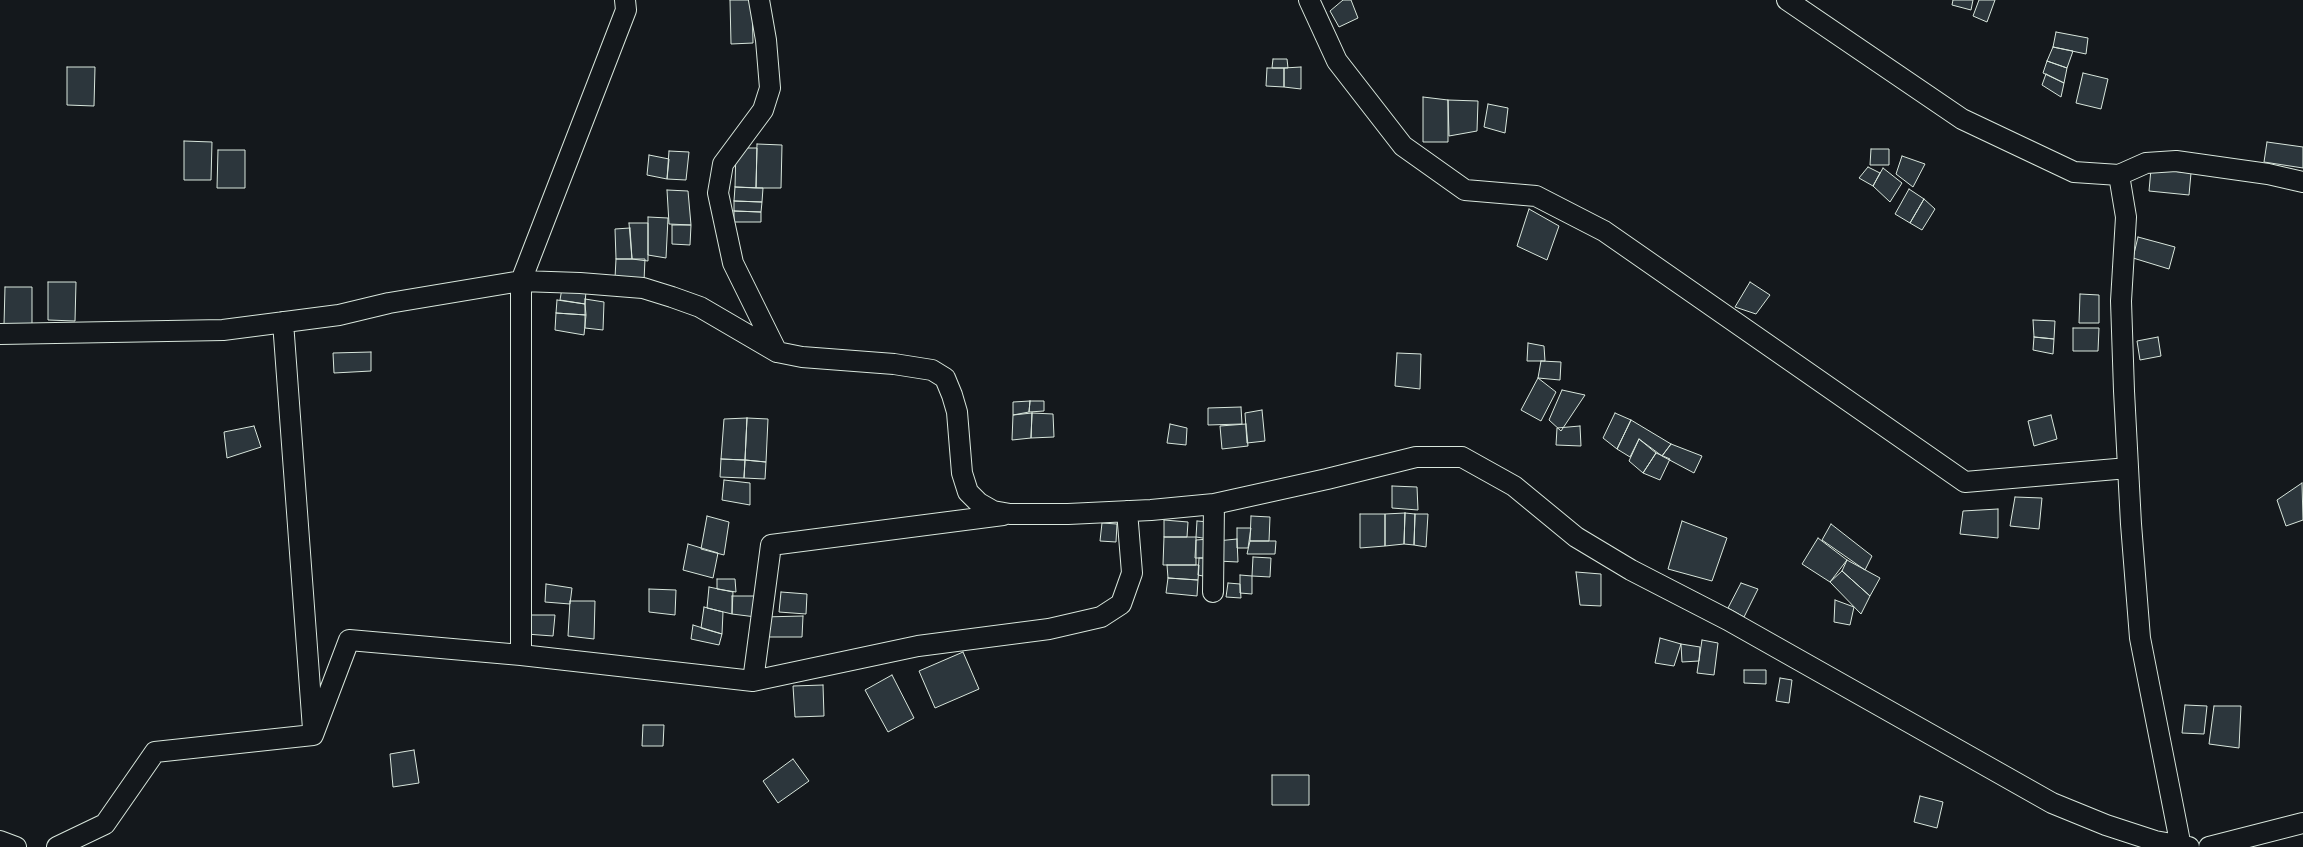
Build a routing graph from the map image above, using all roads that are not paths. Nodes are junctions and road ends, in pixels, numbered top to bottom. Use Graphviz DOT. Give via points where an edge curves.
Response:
graph roads {
  1 [pos="625,0"];
  2 [pos="759,0"];
  3 [pos="1309,0"];
  4 [pos="1788,0"];
  5 [pos="2119,175"];
  6 [pos="2303,182"];
  7 [pos="521,281"];
  8 [pos="283,322"];
  9 [pos="0,334"];
  10 [pos="778,352"];
  11 [pos="2128,468"];
  12 [pos="1214,504"];
  13 [pos="1127,511"];
  14 [pos="1010,514"];
  15 [pos="1213,592"];
  16 [pos="521,655"];
  17 [pos="753,680"];
  18 [pos="313,735"];
  19 [pos="2303,823"];
  20 [pos="0,840"];
  21 [pos="2181,846"];
  22 [pos="16,847"];
  23 [pos="57,847"];
  24 [pos="2189,847"];
  25 [pos="2208,847"];
  1 -- 7 [label="street" via="626,10"];
  2 -- 10 [label="street" via="770,88 763,110 723,164 718,192 733,263"];
  3 -- 11 [label="street" via="1337,61 1403,146 1465,190 1536,196 1604,232 1965,482"];
  4 -- 5 [label="street" via="1962,119 2074,172"];
  5 -- 6 [label="street" via="2146,163 2176,161"];
  5 -- 11 [label="street" via="2126,217 2121,301"];
  7 -- 8 [label="street" via="389,303 339,315"];
  7 -- 10 [label="street" via="642,288 700,307"];
  7 -- 16 [label="street"];
  8 -- 9 [label="street" via="223,330"];
  8 -- 18 [label="street"];
  10 -- 14 [label="street" via="802,357 894,364 932,370 945,378 957,412 962,473 968,492 994,511"];
  11 -- 21 [label="street" via="2140,638"];
  12 -- 13 [label="street"];
  12 -- 15 [label="street"];
  12 -- 21 [label="street" via="1416,456 1462,457 1514,486 1576,537 1632,570 1728,620 2052,803 2106,825"];
  13 -- 14 [label="street"];
  13 -- 17 [label="street" via="1132,573 1121,604 1101,617 1049,628 918,646"];
  14 -- 17 [label="street" via="771,545"];
  16 -- 17 [label="street"];
  16 -- 18 [label="street" via="349,640"];
  18 -- 23 [label="street" via="155,752 105,824"];
  19 -- 25 [label="street"];
  20 -- 22 [label="street"];
  21 -- 24 [label="street"];
}
